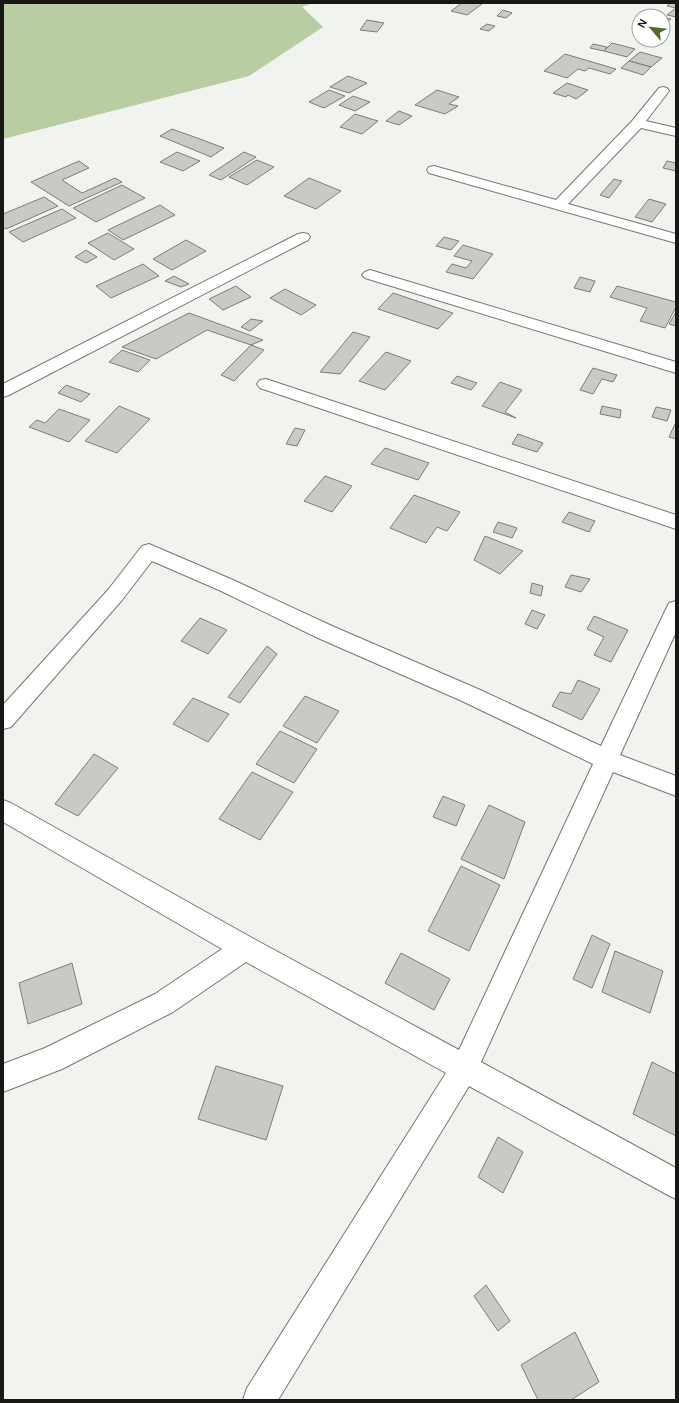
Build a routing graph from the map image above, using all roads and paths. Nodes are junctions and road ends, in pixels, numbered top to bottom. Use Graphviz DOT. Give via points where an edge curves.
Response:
graph roads {
  1 [pos="663,91"];
  2 [pos="638,123"];
  3 [pos="676,132"];
  4 [pos="434,170"];
  5 [pos="558,206"];
  6 [pos="303,237"];
  7 [pos="676,239"];
  8 [pos="370,276"];
  9 [pos="676,368"];
  10 [pos="266,384"];
  11 [pos="3,391"];
  12 [pos="676,522"];
  13 [pos="676,609"];
  14 [pos="3,720"];
  15 [pos="606,759"];
  16 [pos="676,786"];
  17 [pos="3,810"];
  18 [pos="245,948"];
  19 [pos="464,1069"];
  20 [pos="3,1078"];
  21 [pos="676,1184"];
  22 [pos="259,1400"];
  1 -- 2 [label="street"];
  2 -- 3 [label="street"];
  2 -- 5 [label="street"];
  4 -- 5 [label="street"];
  5 -- 7 [label="street"];
  6 -- 11 [label="street"];
  8 -- 9 [label="street"];
  10 -- 12 [label="street"];
  13 -- 15 [label="street"];
  14 -- 15 [label="street" via="115,595 149,551"];
  15 -- 16 [label="street"];
  15 -- 19 [label="street"];
  17 -- 18 [label="street"];
  18 -- 19 [label="street"];
  18 -- 20 [label="street" via="164,1003 52,1059"];
  19 -- 21 [label="street"];
  19 -- 22 [label="street"];
}
